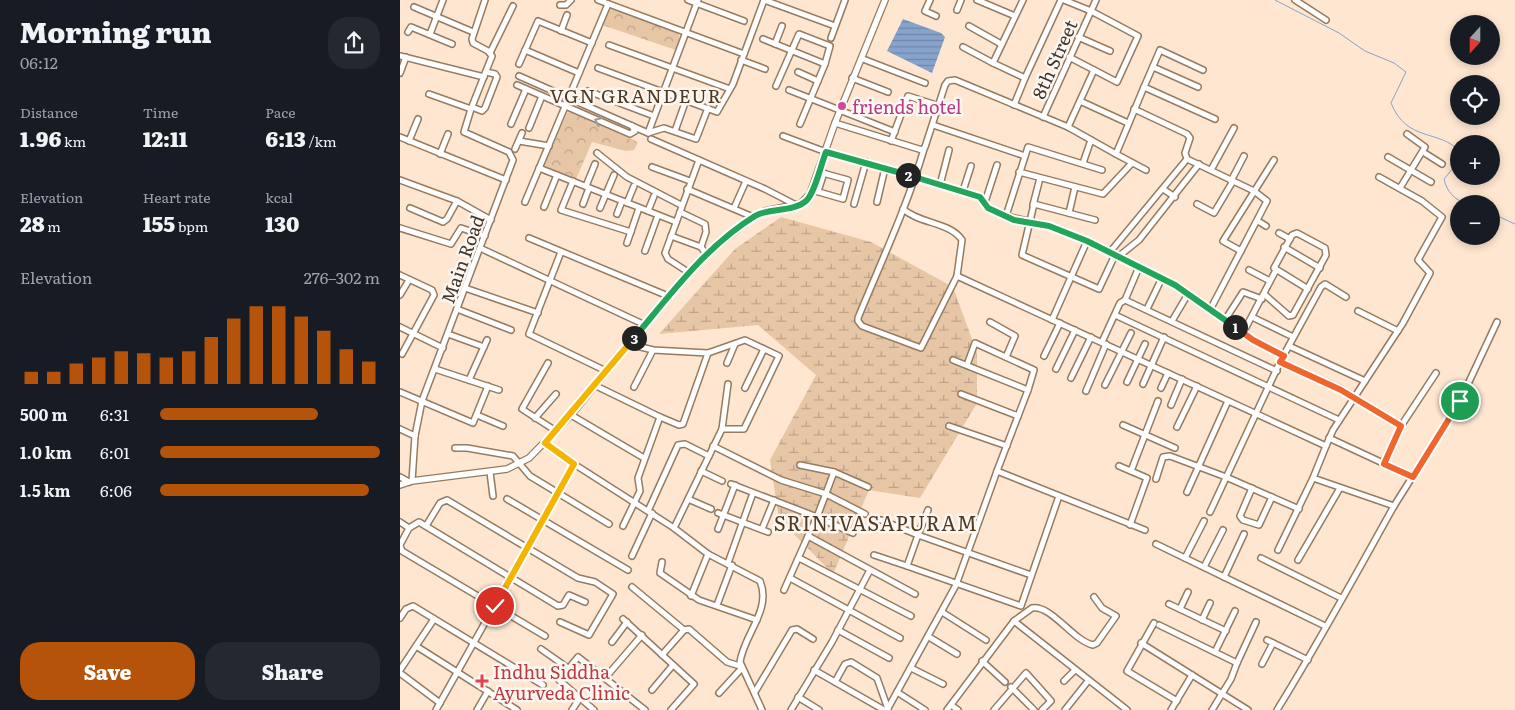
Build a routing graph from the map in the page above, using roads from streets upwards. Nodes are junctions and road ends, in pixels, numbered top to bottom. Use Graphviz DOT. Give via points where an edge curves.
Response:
graph roads {
  1 [pos="443,0"];
  2 [pos="485,0"];
  3 [pos="571,0"];
  4 [pos="598,0"];
  5 [pos="688,0"];
  6 [pos="764,0"];
  7 [pos="845,0"];
  8 [pos="885,0"];
  9 [pos="930,0"];
  10 [pos="961,0"];
  11 [pos="977,0"];
  12 [pos="1023,0"];
  13 [pos="1063,0"];
  14 [pos="1096,0"];
  15 [pos="1295,0"];
  16 [pos="697,2"];
  17 [pos="608,4"];
  18 [pos="560,5"];
  19 [pos="513,6"];
  20 [pos="414,8"];
  21 [pos="957,10"];
  22 [pos="1091,11"];
  23 [pos="567,15"];
  24 [pos="936,16"];
  25 [pos="1015,16"];
  26 [pos="437,17"];
  27 [pos="1326,20"];
  28 [pos="744,21"];
  29 [pos="782,26"];
  30 [pos="835,26"];
  31 [pos="969,26"];
  32 [pos="561,30"];
  33 [pos="408,32"];
  34 [pos="473,32"];
  35 [pos="685,33"];
  36 [pos="430,34"];
  37 [pos="1078,37"];
  38 [pos="831,38"];
  39 [pos="763,39"];
  40 [pos="592,43"];
  41 [pos="452,44"];
  42 [pos="774,44"];
  43 [pos="1002,44"];
  44 [pos="609,45"];
  45 [pos="963,47"];
  46 [pos="525,50"];
  47 [pos="790,50"];
  48 [pos="1110,51"];
  49 [pos="490,53"];
  50 [pos="744,54"];
  51 [pos="403,56"];
  52 [pos="1069,57"];
  53 [pos="863,58"];
  54 [pos="741,60"];
  55 [pos="993,63"];
  56 [pos="519,64"];
  57 [pos="825,64"];
  58 [pos="1152,67"];
  59 [pos="598,68"];
  60 [pos="672,68"];
  61 [pos="765,70"];
  62 [pos="1094,70"];
  63 [pos="1203,70"];
  64 [pos="798,72"];
  65 [pos="400,73"];
  66 [pos="579,73"];
  67 [pos="485,75"];
  68 [pos="519,76"];
  69 [pos="852,78"];
  70 [pos="1025,78"];
  71 [pos="818,81"];
  72 [pos="925,83"];
  73 [pos="517,85"];
  74 [pos="776,86"];
  75 [pos="1144,87"];
  76 [pos="1198,87"];
  77 [pos="526,89"];
  78 [pos="730,89"];
  79 [pos="789,90"];
  80 [pos="588,91"];
  81 [pos="663,92"];
  82 [pos="888,92"];
  83 [pos="429,94"];
  84 [pos="542,96"];
  85 [pos="569,98"];
  86 [pos="811,98"];
  87 [pos="686,100"];
  88 [pos="1080,101"];
  89 [pos="1014,105"];
  90 [pos="565,106"];
  91 [pos="939,106"];
  92 [pos="471,108"];
  93 [pos="708,108"];
  94 [pos="840,109"];
  95 [pos="1134,109"];
  96 [pos="654,116"];
  97 [pos="1043,118"];
  98 [pos="418,119"];
  99 [pos="1215,119"];
  100 [pos="834,123"];
  101 [pos="1128,123"];
  102 [pos="511,124"];
  103 [pos="800,124"];
  104 [pos="933,125"];
  105 [pos="631,126"];
  106 [pos="1068,127"];
  107 [pos="529,128"];
  108 [pos="1234,128"];
  109 [pos="675,131"];
  110 [pos="895,132"];
  111 [pos="522,133"];
  112 [pos="648,133"];
  113 [pos="448,134"];
  114 [pos="1407,134"];
  115 [pos="783,136"];
  116 [pos="400,137"];
  117 [pos="651,139"];
  118 [pos="1091,140"];
  119 [pos="409,141"];
  120 [pos="519,141"];
  121 [pos="892,142"];
  122 [pos="549,146"];
  123 [pos="516,149"];
  124 [pos="924,149"];
  125 [pos="949,150"];
  126 [pos="826,152"];
  127 [pos="1423,152"];
  128 [pos="598,153"];
  129 [pos="440,154"];
  130 [pos="1116,154"];
  131 [pos="1025,156"];
  132 [pos="1244,156"];
  133 [pos="1388,157"];
  134 [pos="1188,159"];
  135 [pos="698,160"];
  136 [pos="1274,160"];
  137 [pos="866,162"];
  138 [pos="1083,163"];
  139 [pos="1132,163"];
  140 [pos="595,164"];
  141 [pos="1199,164"];
  142 [pos="1442,164"];
  143 [pos="997,165"];
  144 [pos="971,166"];
  145 [pos="652,167"];
  146 [pos="539,168"];
  147 [pos="885,168"];
  148 [pos="1102,170"];
  149 [pos="1146,170"];
  150 [pos="1211,170"];
  151 [pos="1412,170"];
  152 [pos="821,172"];
  153 [pos="1019,172"];
  154 [pos="557,175"];
  155 [pos="614,175"];
  156 [pos="1378,177"];
  157 [pos="915,178"];
  158 [pos="1040,178"];
  159 [pos="400,180"];
  160 [pos="506,180"];
  161 [pos="573,181"];
  162 [pos="690,181"];
  163 [pos="746,181"];
  164 [pos="1232,181"];
  165 [pos="1431,182"];
  166 [pos="940,184"];
  167 [pos="634,186"];
  168 [pos="588,187"];
  169 [pos="1075,187"];
  170 [pos="1162,188"];
  171 [pos="1400,188"];
  172 [pos="687,189"];
  173 [pos="815,191"];
  174 [pos="964,191"];
  175 [pos="1254,191"];
  176 [pos="606,194"];
  177 [pos="654,196"];
  178 [pos="1175,197"];
  179 [pos="457,201"];
  180 [pos="525,202"];
  181 [pos="625,202"];
  182 [pos="877,202"];
  183 [pos="985,202"];
  184 [pos="583,204"];
  185 [pos="854,204"];
  186 [pos="1197,204"];
  187 [pos="1033,205"];
  188 [pos="796,206"];
  189 [pos="544,207"];
  190 [pos="410,208"];
  191 [pos="600,208"];
  192 [pos="639,208"];
  193 [pos="680,208"];
  194 [pos="734,208"];
  195 [pos="903,209"];
  196 [pos="648,211"];
  197 [pos="1069,213"];
  198 [pos="617,214"];
  199 [pos="658,215"];
  200 [pos="1006,216"];
  201 [pos="753,217"];
  202 [pos="491,220"];
  203 [pos="1095,220"];
  204 [pos="1258,221"];
  205 [pos="676,222"];
  206 [pos="1029,223"];
  207 [pos="1266,226"];
  208 [pos="400,228"];
  209 [pos="631,232"];
  210 [pos="1279,233"];
  211 [pos="484,236"];
  212 [pos="672,236"];
  213 [pos="529,238"];
  214 [pos="1290,239"];
  215 [pos="1087,241"];
  216 [pos="627,242"];
  217 [pos="701,247"];
  218 [pos="1284,247"];
  219 [pos="480,248"];
  220 [pos="645,251"];
  221 [pos="1242,251"];
  222 [pos="561,252"];
  223 [pos="706,254"];
  224 [pos="1114,254"];
  225 [pos="1139,267"];
  226 [pos="1320,268"];
  227 [pos="1249,270"];
  228 [pos="1276,270"];
  229 [pos="688,272"];
  230 [pos="400,275"];
  231 [pos="957,276"];
  232 [pos="1072,276"];
  233 [pos="1162,278"];
  234 [pos="409,280"];
  235 [pos="551,280"];
  236 [pos="1270,281"];
  237 [pos="465,288"];
  238 [pos="1308,289"];
  239 [pos="1188,294"];
  240 [pos="400,295"];
  241 [pos="668,296"];
  242 [pos="1263,296"];
  243 [pos="1346,297"];
  244 [pos="1125,300"];
  245 [pos="458,309"];
  246 [pos="1147,309"];
  247 [pos="1210,310"];
  248 [pos="1358,311"];
  249 [pos="538,313"];
  250 [pos="1116,315"];
  251 [pos="1252,317"];
  252 [pos="1052,320"];
  253 [pos="1225,320"];
  254 [pos="1172,321"];
  255 [pos="990,322"];
  256 [pos="1498,322"];
  257 [pos="1060,323"];
  258 [pos="645,325"];
  259 [pos="400,327"];
  260 [pos="511,330"];
  261 [pos="1075,330"];
  262 [pos="1398,331"];
  263 [pos="1243,332"];
  264 [pos="1131,333"];
  265 [pos="414,334"];
  266 [pos="448,334"];
  267 [pos="1091,337"];
  268 [pos="1164,337"];
  269 [pos="1293,337"];
  270 [pos="487,340"];
  271 [pos="1104,343"];
  272 [pos="629,344"];
  273 [pos="735,344"];
  274 [pos="1145,344"];
  275 [pos="1289,346"];
  276 [pos="484,347"];
  277 [pos="443,348"];
  278 [pos="764,349"];
  279 [pos="653,350"];
  280 [pos="1121,351"];
  281 [pos="708,353"];
  282 [pos="402,354"];
  283 [pos="1044,356"];
  284 [pos="1284,356"];
  285 [pos="1006,357"];
  286 [pos="1137,359"];
  287 [pos="953,360"];
  288 [pos="1280,362"];
  289 [pos="548,363"];
  290 [pos="727,364"];
  291 [pos="1152,365"];
  292 [pos="967,366"];
  293 [pos="434,368"];
  294 [pos="1056,369"];
  295 [pos="606,371"];
  296 [pos="1277,371"];
  297 [pos="1168,373"];
  298 [pos="1436,373"];
  299 [pos="1071,378"];
  300 [pos="1182,379"];
  301 [pos="469,380"];
  302 [pos="1365,381"];
  303 [pos="1127,382"];
  304 [pos="728,384"];
  305 [pos="1143,384"];
  306 [pos="594,385"];
  307 [pos="1105,385"];
  308 [pos="488,386"];
  309 [pos="1197,386"];
  310 [pos="634,387"];
  311 [pos="745,388"];
  312 [pos="1161,388"];
  313 [pos="1269,388"];
  314 [pos="499,390"];
  315 [pos="1028,390"];
  316 [pos="1086,391"];
  317 [pos="400,392"];
  318 [pos="556,394"];
  319 [pos="961,394"];
  320 [pos="1353,397"];
  321 [pos="422,401"];
  322 [pos="1158,401"];
  323 [pos="1228,401"];
  324 [pos="1171,405"];
  325 [pos="1256,414"];
  326 [pos="477,415"];
  327 [pos="571,415"];
  328 [pos="1018,416"];
  329 [pos="660,417"];
  330 [pos="535,418"];
  331 [pos="1339,420"];
  332 [pos="1123,425"];
  333 [pos="503,426"];
  334 [pos="949,426"];
  335 [pos="1401,426"];
  336 [pos="1177,428"];
  337 [pos="400,429"];
  338 [pos="722,429"];
  339 [pos="556,431"];
  340 [pos="415,436"];
  341 [pos="1145,436"];
  342 [pos="1329,438"];
  343 [pos="545,443"];
  344 [pos="713,446"];
  345 [pos="1006,446"];
  346 [pos="1326,446"];
  347 [pos="455,448"];
  348 [pos="1175,448"];
  349 [pos="709,456"];
  350 [pos="644,458"];
  351 [pos="521,464"];
  352 [pos="574,464"];
  353 [pos="1384,464"];
  354 [pos="800,465"];
  355 [pos="1119,466"];
  356 [pos="1198,466"];
  357 [pos="701,471"];
  358 [pos="997,471"];
  359 [pos="1131,471"];
  360 [pos="490,472"];
  361 [pos="834,472"];
  362 [pos="400,477"];
  363 [pos="1226,477"];
  364 [pos="1413,477"];
  365 [pos="1313,478"];
  366 [pos="1156,479"];
  367 [pos="410,481"];
  368 [pos="722,481"];
  369 [pos="400,485"];
  370 [pos="868,487"];
  371 [pos="1252,488"];
  372 [pos="1340,488"];
  373 [pos="558,492"];
  374 [pos="1187,492"];
  375 [pos="754,493"];
  376 [pos="826,494"];
  377 [pos="493,496"];
  378 [pos="1059,496"];
  379 [pos="1272,497"];
  380 [pos="507,499"];
  381 [pos="688,499"];
  382 [pos="774,500"];
  383 [pos="635,503"];
  384 [pos="1394,506"];
  385 [pos="1299,508"];
  386 [pos="711,509"];
  387 [pos="928,510"];
  388 [pos="650,512"];
  389 [pos="1210,512"];
  390 [pos="721,514"];
  391 [pos="866,514"];
  392 [pos="817,516"];
  393 [pos="543,519"];
  394 [pos="881,520"];
  395 [pos="1204,521"];
  396 [pos="400,522"];
  397 [pos="742,522"];
  398 [pos="609,524"];
  399 [pos="1130,524"];
  400 [pos="426,526"];
  401 [pos="623,526"];
  402 [pos="409,528"];
  403 [pos="674,528"];
  404 [pos="718,529"];
  405 [pos="762,529"];
  406 [pos="1144,530"];
  407 [pos="1223,530"];
  408 [pos="768,532"];
  409 [pos="853,533"];
  410 [pos="918,534"];
  411 [pos="1244,534"];
  412 [pos="808,536"];
  413 [pos="1156,544"];
  414 [pos="400,545"];
  415 [pos="528,549"];
  416 [pos="1278,550"];
  417 [pos="968,552"];
  418 [pos="708,554"];
  419 [pos="874,555"];
  420 [pos="632,556"];
  421 [pos="799,558"];
  422 [pos="1185,558"];
  423 [pos="1261,558"];
  424 [pos="1298,560"];
  425 [pos="662,562"];
  426 [pos="730,564"];
  427 [pos="907,566"];
  428 [pos="1204,567"];
  429 [pos="628,570"];
  430 [pos="870,570"];
  431 [pos="1031,575"];
  432 [pos="1224,577"];
  433 [pos="510,578"];
  434 [pos="790,578"];
  435 [pos="956,585"];
  436 [pos="632,587"];
  437 [pos="784,590"];
  438 [pos="859,590"];
  439 [pos="1188,592"];
  440 [pos="916,594"];
  441 [pos="691,596"];
  442 [pos="1094,597"];
  443 [pos="1342,598"];
  444 [pos="585,602"];
  445 [pos="1210,603"];
  446 [pos="1169,604"];
  447 [pos="717,605"];
  448 [pos="495,606"];
  449 [pos="849,610"];
  450 [pos="1180,610"];
  451 [pos="942,612"];
  452 [pos="1235,612"];
  453 [pos="911,616"];
  454 [pos="400,618"];
  455 [pos="434,619"];
  456 [pos="757,620"];
  457 [pos="1202,620"];
  458 [pos="1014,621"];
  459 [pos="560,622"];
  460 [pos="1256,622"];
  461 [pos="1325,626"];
  462 [pos="684,630"];
  463 [pos="838,630"];
  464 [pos="1226,631"];
  465 [pos="642,635"];
  466 [pos="546,636"];
  467 [pos="929,637"];
  468 [pos="900,638"];
  469 [pos="813,639"];
  470 [pos="986,640"];
  471 [pos="1267,640"];
  472 [pos="612,642"];
  473 [pos="1273,643"];
  474 [pos="474,644"];
  475 [pos="1141,644"];
  476 [pos="416,646"];
  477 [pos="541,649"];
  478 [pos="1215,652"];
  479 [pos="957,654"];
  480 [pos="662,655"];
  481 [pos="889,658"];
  482 [pos="1308,660"];
  483 [pos="982,662"];
  484 [pos="1237,663"];
  485 [pos="1262,664"];
  486 [pos="673,665"];
  487 [pos="568,668"];
  488 [pos="741,668"];
  489 [pos="910,668"];
  490 [pos="814,670"];
  491 [pos="1074,670"];
  492 [pos="400,671"];
  493 [pos="458,671"];
  494 [pos="1192,675"];
  495 [pos="606,678"];
  496 [pos="1064,681"];
  497 [pos="1088,681"];
  498 [pos="835,682"];
  499 [pos="1005,682"];
  500 [pos="943,684"];
  501 [pos="543,685"];
  502 [pos="1011,688"];
  503 [pos="652,690"];
  504 [pos="488,691"];
  505 [pos="755,692"];
  506 [pos="897,692"];
  507 [pos="719,694"];
  508 [pos="1222,694"];
  509 [pos="798,697"];
  510 [pos="580,698"];
  511 [pos="1176,701"];
  512 [pos="440,703"];
  513 [pos="1067,707"];
  514 [pos="949,708"];
  515 [pos="515,709"];
  516 [pos="996,709"];
  517 [pos="436,710"];
  518 [pos="477,710"];
  519 [pos="572,710"];
  520 [pos="594,710"];
  521 [pos="645,710"];
  522 [pos="672,710"];
  523 [pos="762,710"];
  524 [pos="791,710"];
  525 [pos="819,710"];
  526 [pos="886,710"];
  527 [pos="925,710"];
  528 [pos="958,710"];
  529 [pos="1034,710"];
  530 [pos="1042,710"];
  531 [pos="1076,710"];
  532 [pos="1127,710"];
  533 [pos="1172,710"];
  534 [pos="1212,710"];
  535 [pos="1248,710"];
  536 [pos="1277,710"];
  1 -- 26 [label="street"];
  2 -- 34 [label="street"];
  3 -- 18 [label="street"];
  4 -- 17 [label="street"];
  5 -- 16 [label="street"];
  6 -- 30 [label="street"];
  6 -- 50 [label="street"];
  7 -- 30 [label="street"];
  8 -- 53 [label="street"];
  9 -- 24 [label="street" via="926,11"];
  10 -- 21 [label="street"];
  11 -- 25 [label="street"];
  12 -- 25 [label="street"];
  13 -- 22 [label="street"];
  13 -- 70 [label="street"];
  14 -- 22 [label="street, 8th Street"];
  15 -- 27 [label="street"];
  16 -- 28 [label="street"];
  16 -- 35 [label="street"];
  17 -- 35 [label="street"];
  17 -- 40 [label="street"];
  19 -- 49 [label="street, Main Road"];
  20 -- 26 [label="street"];
  22 -- 37 [label="street, 8th Street"];
  22 -- 62 [label="street" via="1138,36 1117,82"];
  23 -- 32 [label="street"];
  25 -- 43 [label="street"];
  26 -- 34 [label="street"];
  26 -- 36 [label="street"];
  29 -- 42 [label="street"];
  30 -- 38 [label="street"];
  31 -- 43 [label="street"];
  32 -- 40 [label="street"];
  32 -- 46 [label="street" via="538,21"];
  33 -- 36 [label="street" via="411,26"];
  34 -- 49 [label="street" via="473,43"];
  35 -- 50 [label="street"];
  35 -- 60 [label="street"];
  36 -- 41 [label="street"];
  37 -- 48 [label="street"];
  37 -- 52 [label="street, 8th Street"];
  39 -- 42 [label="street"];
  40 -- 66 [label="street"];
  42 -- 47 [label="street"];
  43 -- 55 [label="street"];
  44 -- 60 [label="street"];
  45 -- 55 [label="street"];
  46 -- 56 [label="street"];
  46 -- 66 [label="street"];
  47 -- 57 [label="street"];
  47 -- 57 [label="street" via="799,34 828,45"];
  47 -- 74 [label="street"];
  49 -- 67 [label="street, Main Road" via="492,56"];
  50 -- 54 [label="street"];
  51 -- 65 [label="street"];
  51 -- 67 [label="street"];
  52 -- 62 [label="street"];
  52 -- 97 [label="street, 8th Street"];
  53 -- 69 [label="street"];
  53 -- 72 [label="street"];
  54 -- 61 [label="street"];
  54 -- 78 [label="street"];
  55 -- 70 [label="street"];
  57 -- 71 [label="street"];
  58 -- 63 [label="street" via="1160,50"];
  58 -- 75 [label="street"];
  58 -- 76 [label="street"];
  59 -- 81 [label="street"];
  60 -- 78 [label="street"];
  60 -- 81 [label="street"];
  62 -- 88 [label="street"];
  64 -- 71 [label="street"];
  66 -- 85 [label="street"];
  67 -- 92 [label="street, Main Road"];
  67 -- 92 [label="street" via="497,77 485,108 482,111"];
  68 -- 85 [label="street"];
  69 -- 82 [label="street"];
  69 -- 94 [label="street"];
  70 -- 89 [label="street"];
  71 -- 86 [label="street"];
  73 -- 77 [label="street"];
  75 -- 95 [label="street"];
  75 -- 99 [label="street"];
  77 -- 84 [label="street"];
  77 -- 102 [label="street"];
  78 -- 93 [label="street" via="717,112"];
  79 -- 86 [label="street"];
  80 -- 96 [label="street"];
  81 -- 87 [label="street"];
  81 -- 96 [label="street"];
  83 -- 92 [label="street"];
  84 -- 90 [label="street"];
  84 -- 107 [label="street"];
  85 -- 90 [label="street"];
  85 -- 105 [label="street"];
  86 -- 94 [label="street"];
  86 -- 103 [label="street"];
  87 -- 93 [label="street"];
  87 -- 109 [label="street"];
  88 -- 101 [label="street"];
  88 -- 106 [label="street"];
  89 -- 91 [label="street" via="955,80 945,85"];
  89 -- 97 [label="street"];
  105 -- 90 [label="street, one-way" via="635,129 632,135"];
  90 -- 122 [label="street"];
  91 -- 104 [label="street"];
  91 -- 110 [label="street" via="909,96"];
  92 -- 160 [label="street, Main Road" via="464,132 512,155"];
  93 -- 109 [label="street" via="696,139"];
  94 -- 100 [label="street"];
  94 -- 110 [label="street"];
  95 -- 101 [label="street"];
  95 -- 134 [label="street" via="1187,134 1190,138 1185,153"];
  96 -- 112 [label="street"];
  97 -- 106 [label="street"];
  98 -- 119 [label="street"];
  100 -- 121 [label="street"];
  100 -- 126 [label="street"];
  101 -- 130 [label="street"];
  104 -- 124 [label="street"];
  104 -- 131 [label="street"];
  105 -- 112 [label="street"];
  106 -- 118 [label="street"];
  108 -- 150 [label="street"];
  109 -- 112 [label="street" via="664,128"];
  110 -- 121 [label="street"];
  111 -- 120 [label="street"];
  113 -- 129 [label="street"];
  114 -- 127 [label="street" via="1425,146"];
  115 -- 126 [label="street"];
  116 -- 119 [label="street"];
  117 -- 135 [label="street"];
  118 -- 130 [label="street"];
  118 -- 138 [label="street"];
  119 -- 129 [label="street"];
  120 -- 122 [label="street"];
  120 -- 123 [label="street"];
  121 -- 124 [label="street"];
  122 -- 146 [label="street"];
  124 -- 157 [label="street"];
  125 -- 166 [label="street"];
  126 -- 137 [label="street"];
  126 -- 152 [label="street"];
  127 -- 142 [label="street"];
  127 -- 151 [label="street"];
  128 -- 193 [label="street" via="627,177"];
  129 -- 160 [label="street"];
  130 -- 139 [label="street"];
  131 -- 138 [label="street" via="1030,146"];
  131 -- 153 [label="street"];
  132 -- 164 [label="street"];
  133 -- 151 [label="street"];
  134 -- 141 [label="street"];
  134 -- 170 [label="street"];
  135 -- 162 [label="street"];
  135 -- 163 [label="street"];
  136 -- 175 [label="street"];
  137 -- 147 [label="street"];
  137 -- 185 [label="street"];
  138 -- 148 [label="street"];
  139 -- 149 [label="street"];
  139 -- 169 [label="street" via="1103,194"];
  140 -- 168 [label="street"];
  141 -- 150 [label="street"];
  141 -- 178 [label="street"];
  143 -- 183 [label="street"];
  144 -- 174 [label="street"];
  145 -- 162 [label="street"];
  146 -- 154 [label="street"];
  146 -- 180 [label="street"];
  147 -- 157 [label="street"];
  147 -- 182 [label="street"];
  150 -- 164 [label="street"];
  151 -- 165 [label="street"];
  151 -- 171 [label="street"];
  152 -- 173 [label="street"];
  152 -- 173 [label="street" via="848,180 843,199"];
  153 -- 158 [label="street"];
  153 -- 200 [label="street"];
  154 -- 161 [label="street"];
  154 -- 189 [label="street"];
  155 -- 176 [label="street"];
  156 -- 171 [label="street"];
  157 -- 166 [label="street"];
  157 -- 195 [label="street"];
  158 -- 169 [label="street"];
  158 -- 187 [label="street"];
  159 -- 179 [label="street"];
  160 -- 202 [label="street, Main Road"];
  161 -- 168 [label="street"];
  161 -- 209 [label="street" via="561,210"];
  162 -- 172 [label="street"];
  163 -- 188 [label="street"];
  163 -- 194 [label="street"];
  164 -- 175 [label="street"];
  164 -- 186 [label="street" via="1214,213"];
  166 -- 174 [label="street"];
  167 -- 181 [label="street"];
  168 -- 176 [label="street"];
  168 -- 184 [label="street"];
  169 -- 197 [label="street"];
  170 -- 178 [label="street"];
  170 -- 224 [label="street"];
  171 -- 262 [label="street" via="1442,217 1418,260 1430,276"];
  172 -- 193 [label="street"];
  172 -- 194 [label="street"];
  173 -- 188 [label="street"];
  174 -- 183 [label="street"];
  175 -- 204 [label="street" via="1267,201"];
  175 -- 221 [label="street" via="1224,240"];
  176 -- 181 [label="street"];
  176 -- 191 [label="street"];
  177 -- 196 [label="street"];
  178 -- 224 [label="street" via="1139,240"];
  179 -- 190 [label="street" via="443,222"];
  179 -- 202 [label="street"];
  181 -- 192 [label="street"];
  181 -- 198 [label="street"];
  183 -- 200 [label="street" via="988,208"];
  187 -- 197 [label="street"];
  187 -- 206 [label="street"];
  188 -- 201 [label="street"];
  192 -- 196 [label="street"];
  192 -- 209 [label="street"];
  193 -- 205 [label="street"];
  193 -- 217 [label="street" via="705,224"];
  194 -- 201 [label="street"];
  195 -- 231 [label="street" via="912,217 958,233 962,252"];
  195 -- 231 [label="street" via="858,318 860,324 921,348"];
  196 -- 199 [label="street"];
  197 -- 203 [label="street"];
  199 -- 205 [label="street"];
  199 -- 220 [label="street"];
  200 -- 206 [label="street"];
  201 -- 223 [label="street"];
  202 -- 211 [label="street, Main Road"];
  204 -- 207 [label="street"];
  204 -- 221 [label="street"];
  205 -- 212 [label="street"];
  206 -- 215 [label="street" via="1049,226"];
  206 -- 232 [label="street" via="1022,255"];
  208 -- 211 [label="street" via="451,244 461,228"];
  209 -- 216 [label="street"];
  210 -- 214 [label="street"];
  211 -- 219 [label="street, Main Road"];
  212 -- 217 [label="street"];
  212 -- 229 [label="street" via="666,256"];
  213 -- 222 [label="street"];
  214 -- 218 [label="street"];
  214 -- 226 [label="street" via="1300,233 1324,248 1326,256"];
  215 -- 224 [label="street"];
  215 -- 232 [label="street"];
  217 -- 223 [label="street"];
  218 -- 226 [label="street"];
  218 -- 228 [label="street" via="1275,264"];
  219 -- 235 [label="street"];
  219 -- 237 [label="street, Main Road"];
  221 -- 247 [label="street"];
  222 -- 235 [label="street"];
  222 -- 241 [label="street"];
  223 -- 229 [label="street"];
  224 -- 225 [label="street"];
  224 -- 232 [label="street" via="1099,289"];
  225 -- 233 [label="street"];
  225 -- 244 [label="street"];
  226 -- 238 [label="street"];
  227 -- 236 [label="street"];
  228 -- 236 [label="street"];
  228 -- 238 [label="street"];
  229 -- 241 [label="street"];
  230 -- 234 [label="street"];
  231 -- 252 [label="street"];
  232 -- 252 [label="street"];
  233 -- 239 [label="street"];
  233 -- 246 [label="street"];
  234 -- 240 [label="street"];
  234 -- 265 [label="street" via="432,290 434,295"];
  235 -- 249 [label="street"];
  235 -- 258 [label="street"];
  236 -- 242 [label="street"];
  237 -- 245 [label="street, Main Road"];
  237 -- 249 [label="street"];
  238 -- 242 [label="street" via="1291,316"];
  239 -- 247 [label="street"];
  239 -- 254 [label="street"];
  241 -- 258 [label="street"];
  242 -- 251 [label="street"];
  242 -- 253 [label="street" via="1243,292"];
  243 -- 269 [label="street" via="1323,284"];
  244 -- 246 [label="street"];
  244 -- 250 [label="street" via="1120,302"];
  245 -- 260 [label="street"];
  245 -- 266 [label="street, Main Road"];
  246 -- 254 [label="street"];
  247 -- 253 [label="street"];
  248 -- 262 [label="street"];
  249 -- 295 [label="street" via="529,331 531,336"];
  250 -- 268 [label="street"];
  250 -- 271 [label="street"];
  251 -- 263 [label="street"];
  251 -- 269 [label="street"];
  252 -- 257 [label="street"];
  253 -- 263 [label="street"];
  254 -- 296 [label="street"];
  255 -- 285 [label="street" via="1015,336"];
  256 -- 364 [label="street" via="1460,401"];
  257 -- 261 [label="street"];
  257 -- 283 [label="street"];
  258 -- 272 [label="street"];
  259 -- 265 [label="street"];
  261 -- 267 [label="street"];
  261 -- 294 [label="street"];
  262 -- 302 [label="street"];
  263 -- 284 [label="street"];
  264 -- 280 [label="street"];
  265 -- 277 [label="street"];
  265 -- 282 [label="street"];
  266 -- 276 [label="street"];
  266 -- 277 [label="street, Main Road"];
  267 -- 271 [label="street"];
  267 -- 299 [label="street"];
  268 -- 291 [label="street"];
  268 -- 313 [label="street"];
  269 -- 275 [label="street"];
  270 -- 276 [label="street"];
  271 -- 280 [label="street"];
  271 -- 316 [label="street"];
  272 -- 279 [label="street"];
  272 -- 295 [label="street"];
  273 -- 278 [label="street" via="746,340"];
  273 -- 281 [label="street"];
  273 -- 290 [label="street"];
  274 -- 286 [label="street"];
  275 -- 284 [label="street"];
  275 -- 302 [label="street"];
  276 -- 301 [label="street"];
  277 -- 293 [label="street, Main Road"];
  278 -- 311 [label="street"];
  278 -- 338 [label="street" via="779,356 744,429"];
  279 -- 281 [label="street"];
  279 -- 310 [label="street"];
  280 -- 286 [label="street"];
  280 -- 307 [label="street"];
  281 -- 329 [label="street" via="682,424"];
  284 -- 288 [label="street"];
  285 -- 292 [label="street" via="975,343"];
  285 -- 315 [label="street" via="1034,370"];
  286 -- 291 [label="street"];
  286 -- 303 [label="street"];
  287 -- 292 [label="street"];
  288 -- 296 [label="street"];
  288 -- 320 [label="street"];
  289 -- 330 [label="street" via="522,406 523,411"];
  291 -- 297 [label="street"];
  291 -- 305 [label="street"];
  292 -- 315 [label="street"];
  293 -- 301 [label="street"];
  293 -- 321 [label="street, Main Road"];
  295 -- 306 [label="street"];
  296 -- 313 [label="street"];
  297 -- 300 [label="street"];
  297 -- 312 [label="street"];
  298 -- 335 [label="street"];
  300 -- 309 [label="street"];
  300 -- 324 [label="street"];
  301 -- 308 [label="street"];
  302 -- 320 [label="street"];
  304 -- 338 [label="street"];
  306 -- 327 [label="street"];
  306 -- 329 [label="street"];
  308 -- 314 [label="street"];
  308 -- 326 [label="street"];
  309 -- 323 [label="street"];
  309 -- 336 [label="street"];
  313 -- 325 [label="street"];
  313 -- 331 [label="street"];
  315 -- 328 [label="street"];
  317 -- 321 [label="street"];
  318 -- 330 [label="street"];
  319 -- 328 [label="street"];
  320 -- 331 [label="street"];
  320 -- 335 [label="street"];
  321 -- 326 [label="street" via="471,423"];
  321 -- 340 [label="street, Main Road"];
  322 -- 341 [label="street"];
  323 -- 325 [label="street"];
  323 -- 356 [label="street"];
  325 -- 346 [label="street"];
  325 -- 363 [label="street"];
  326 -- 333 [label="street"];
  327 -- 339 [label="street"];
  327 -- 350 [label="street"];
  328 -- 345 [label="street"];
  329 -- 350 [label="street"];
  330 -- 339 [label="street"];
  331 -- 342 [label="street"];
  332 -- 341 [label="street"];
  334 -- 345 [label="street"];
  335 -- 353 [label="street"];
  337 -- 340 [label="street"];
  338 -- 344 [label="street"];
  339 -- 343 [label="street"];
  340 -- 367 [label="street, Main Road"];
  341 -- 348 [label="street"];
  341 -- 359 [label="street"];
  342 -- 346 [label="street"];
  342 -- 353 [label="street"];
  343 -- 351 [label="street"];
  343 -- 352 [label="street"];
  344 -- 349 [label="street"];
  344 -- 376 [label="street" via="781,480"];
  345 -- 358 [label="street"];
  346 -- 365 [label="street"];
  347 -- 351 [label="street" via="512,456"];
  349 -- 357 [label="street"];
  349 -- 388 [label="street" via="685,444 678,445"];
  350 -- 383 [label="street" via="637,480 640,491"];
  351 -- 360 [label="street"];
  351 -- 373 [label="street" via="530,476"];
  352 -- 373 [label="street"];
  352 -- 383 [label="street"];
  353 -- 364 [label="street"];
  354 -- 361 [label="street"];
  355 -- 359 [label="street"];
  356 -- 363 [label="street"];
  356 -- 366 [label="street" via="1165,456"];
  356 -- 374 [label="street"];
  357 -- 368 [label="street"];
  357 -- 381 [label="street"];
  358 -- 378 [label="street"];
  358 -- 417 [label="street"];
  359 -- 399 [label="street" via="1147,478"];
  360 -- 367 [label="street"];
  360 -- 377 [label="street"];
  361 -- 370 [label="street"];
  361 -- 376 [label="street"];
  362 -- 367 [label="street"];
  363 -- 371 [label="street"];
  363 -- 389 [label="street"];
  364 -- 384 [label="street"];
  365 -- 372 [label="street"];
  365 -- 385 [label="street"];
  367 -- 369 [label="street"];
  371 -- 379 [label="street"];
  371 -- 379 [label="street" via="1240,516 1243,520 1257,526 1260,524"];
  372 -- 384 [label="street"];
  372 -- 424 [label="street"];
  373 -- 393 [label="street"];
  373 -- 398 [label="street"];
  375 -- 382 [label="street"];
  375 -- 390 [label="street" via="733,485"];
  375 -- 397 [label="street"];
  376 -- 391 [label="street"];
  376 -- 392 [label="street"];
  378 -- 399 [label="street"];
  378 -- 431 [label="street"];
  379 -- 385 [label="street"];
  380 -- 393 [label="street"];
  381 -- 386 [label="street"];
  381 -- 403 [label="street"];
  382 -- 392 [label="street"];
  382 -- 405 [label="street"];
  383 -- 388 [label="street"];
  383 -- 401 [label="street"];
  384 -- 443 [label="street"];
  385 -- 416 [label="street"];
  387 -- 410 [label="street"];
  388 -- 403 [label="street"];
  388 -- 420 [label="street"];
  390 -- 397 [label="street"];
  390 -- 404 [label="street"];
  392 -- 409 [label="street"];
  392 -- 412 [label="street"];
  393 -- 415 [label="street"];
  393 -- 429 [label="street"];
  394 -- 410 [label="street"];
  395 -- 422 [label="street"];
  396 -- 402 [label="street"];
  397 -- 405 [label="street"];
  397 -- 426 [label="street"];
  399 -- 406 [label="street"];
  400 -- 402 [label="street" via="416,522"];
  400 -- 415 [label="street" via="440,503 446,500"];
  400 -- 433 [label="street"];
  402 -- 414 [label="street"];
  403 -- 418 [label="street"];
  405 -- 408 [label="street"];
  407 -- 428 [label="street"];
  410 -- 417 [label="street"];
  410 -- 427 [label="street"];
  411 -- 432 [label="street"];
  412 -- 421 [label="street"];
  412 -- 430 [label="street"];
  413 -- 422 [label="street"];
  414 -- 448 [label="street" via="402,551"];
  415 -- 433 [label="street"];
  415 -- 459 [label="street" via="613,594 589,635"];
  417 -- 431 [label="street"];
  417 -- 435 [label="street"];
  418 -- 426 [label="street"];
  418 -- 441 [label="street"];
  419 -- 427 [label="street"];
  421 -- 434 [label="street"];
  421 -- 438 [label="street"];
  422 -- 428 [label="street"];
  423 -- 443 [label="street"];
  425 -- 441 [label="street" via="660,573"];
  426 -- 447 [label="street"];
  426 -- 456 [label="street" via="760,581 763,591"];
  427 -- 435 [label="street"];
  428 -- 432 [label="street"];
  430 -- 438 [label="street"];
  430 -- 440 [label="street"];
  431 -- 435 [label="street" via="1020,606"];
  432 -- 461 [label="street"];
  433 -- 444 [label="street" via="558,606 563,606 569,595"];
  433 -- 448 [label="street"];
  434 -- 437 [label="street"];
  434 -- 449 [label="street"];
  435 -- 451 [label="street"];
  436 -- 462 [label="street"];
  438 -- 449 [label="street"];
  438 -- 453 [label="street"];
  439 -- 450 [label="street"];
  441 -- 447 [label="street"];
  442 -- 458 [label="street" via="1102,608 1116,616 1093,645 1037,607"];
  443 -- 461 [label="street"];
  445 -- 457 [label="street"];
  446 -- 450 [label="street"];
  447 -- 456 [label="street"];
  448 -- 466 [label="street"];
  448 -- 474 [label="street"];
  449 -- 463 [label="street"];
  449 -- 468 [label="street"];
  450 -- 457 [label="street"];
  451 -- 467 [label="street"];
  451 -- 470 [label="street"];
  452 -- 464 [label="street"];
  454 -- 455 [label="street" via="410,606"];
  455 -- 474 [label="street"];
  455 -- 476 [label="street"];
  456 -- 488 [label="street" via="740,658"];
  457 -- 464 [label="street"];
  458 -- 483 [label="street"];
  458 -- 491 [label="street"];
  460 -- 484 [label="street"];
  461 -- 482 [label="street"];
  462 -- 480 [label="street"];
  462 -- 488 [label="street" via="690,629 727,662"];
  463 -- 481 [label="street"];
  463 -- 490 [label="street"];
  464 -- 478 [label="street"];
  465 -- 472 [label="street" via="625,621"];
  465 -- 480 [label="street"];
  465 -- 495 [label="street"];
  467 -- 479 [label="street"];
  467 -- 489 [label="street"];
  469 -- 505 [label="street" via="797,629 792,630"];
  471 -- 473 [label="street"];
  473 -- 482 [label="street"];
  473 -- 485 [label="street"];
  474 -- 493 [label="street"];
  474 -- 501 [label="street"];
  475 -- 478 [label="street" via="1156,624"];
  475 -- 494 [label="street"];
  475 -- 511 [label="street" via="1127,671"];
  476 -- 492 [label="street"];
  476 -- 493 [label="street"];
  477 -- 487 [label="street"];
  478 -- 484 [label="street"];
  480 -- 486 [label="street"];
  482 -- 536 [label="street"];
  483 -- 499 [label="street"];
  483 -- 514 [label="street"];
  484 -- 508 [label="street"];
  486 -- 503 [label="street"];
  486 -- 522 [label="street" via="694,684"];
  487 -- 495 [label="street" via="580,657"];
  487 -- 510 [label="street" via="559,680"];
  488 -- 505 [label="street"];
  488 -- 507 [label="street"];
  489 -- 500 [label="street"];
  489 -- 506 [label="street"];
  490 -- 498 [label="street"];
  490 -- 509 [label="street"];
  491 -- 496 [label="street"];
  491 -- 497 [label="street"];
  492 -- 512 [label="street"];
  493 -- 504 [label="street"];
  493 -- 512 [label="street"];
  494 -- 508 [label="street"];
  494 -- 511 [label="street"];
  495 -- 521 [label="street"];
  497 -- 513 [label="street"];
  497 -- 532 [label="street"];
  498 -- 526 [label="street"];
  498 -- 526 [label="street" via="845,664 851,662 877,678"];
  502 -- 516 [label="street"];
  502 -- 529 [label="street"];
  502 -- 530 [label="street" via="1026,673 1051,701"];
  504 -- 515 [label="street"];
  504 -- 518 [label="street"];
  505 -- 523 [label="street"];
  506 -- 526 [label="street"];
  506 -- 527 [label="street"];
  508 -- 534 [label="street"];
  508 -- 535 [label="street"];
  509 -- 524 [label="street"];
  509 -- 525 [label="street"];
  510 -- 519 [label="street"];
  510 -- 520 [label="street"];
  511 -- 533 [label="street"];
  512 -- 517 [label="street"];
  513 -- 531 [label="street"];
  514 -- 528 [label="street"];
}
